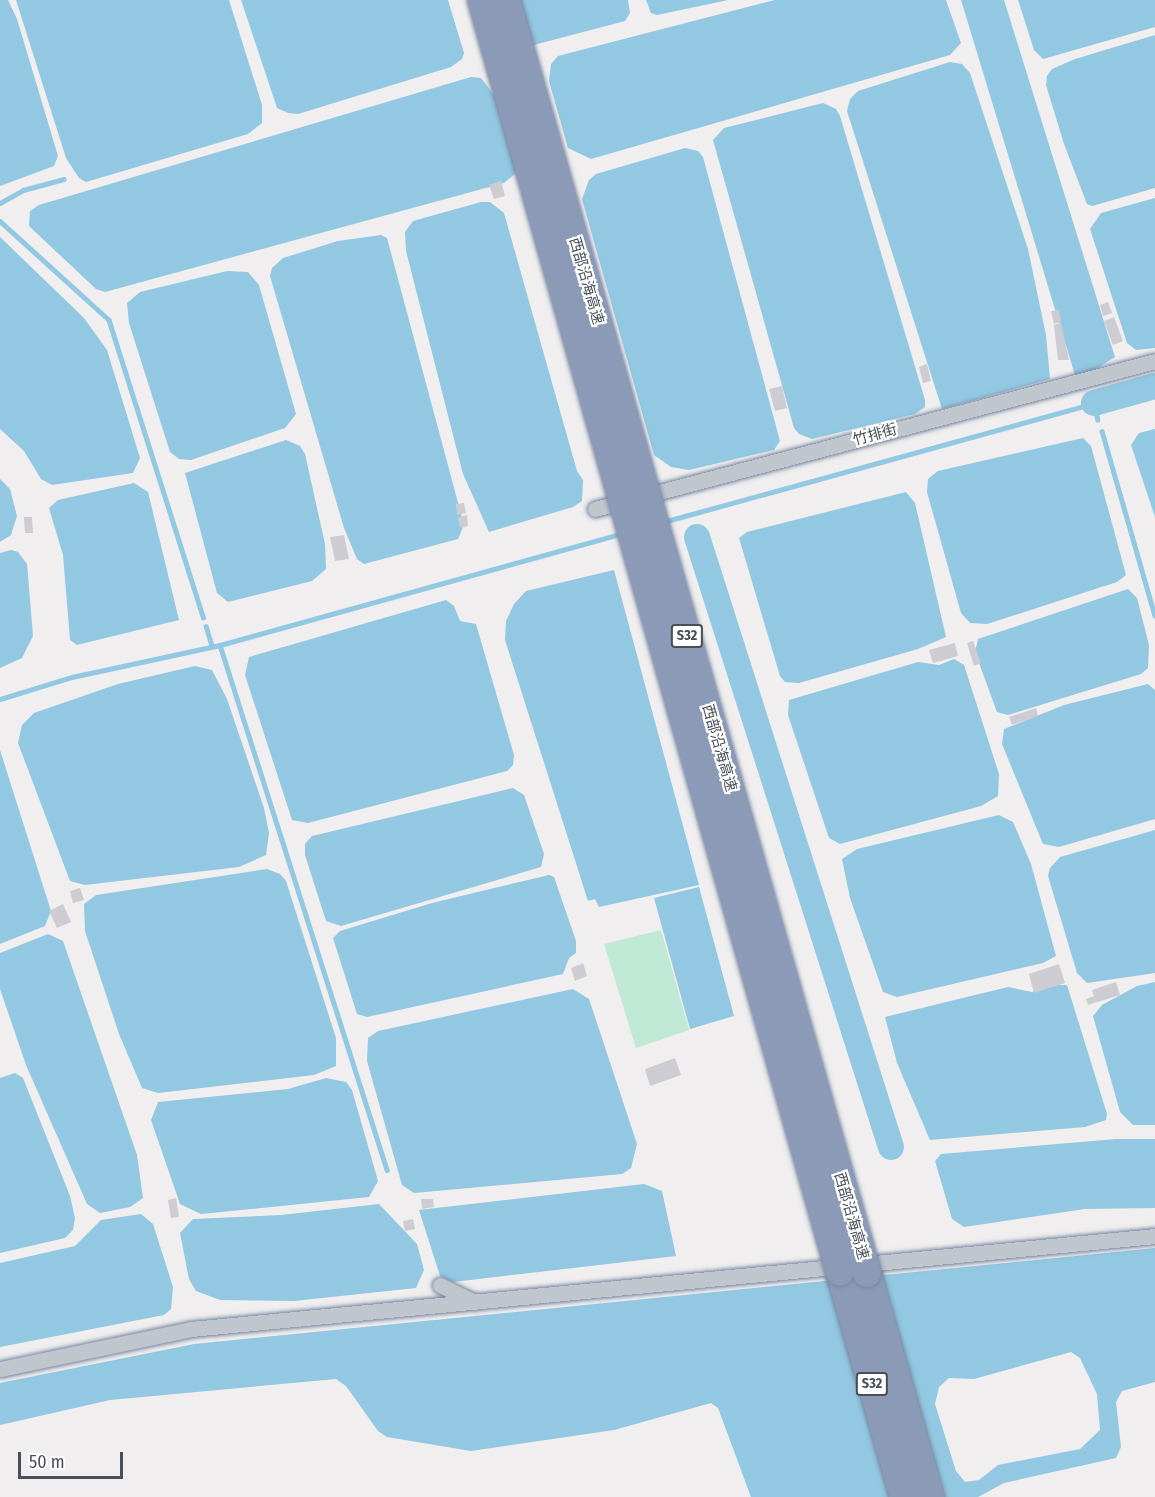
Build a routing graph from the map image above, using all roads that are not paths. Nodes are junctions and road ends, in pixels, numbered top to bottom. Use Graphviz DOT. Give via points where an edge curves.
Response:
graph roads {
  1 [pos="482,0"];
  2 [pos="506,0"];
  3 [pos="1155,361"];
  4 [pos="595,509"];
  5 [pos="1155,1236"];
  6 [pos="441,1285"];
  7 [pos="479,1304"];
  8 [pos="0,1370"];
  9 [pos="904,1497"];
  10 [pos="930,1497"];
  1 -- 9 [label="highway, 西部沿海高速 / S32, bridge"];
  2 -- 10 [label="highway, 西部沿海高速 / S32, bridge"];
  3 -- 4 [label="street, 竹排街"];
  5 -- 7 [label="street"];
  6 -- 7 [label="street"];
  7 -- 8 [label="street" via="191,1329"];
}
